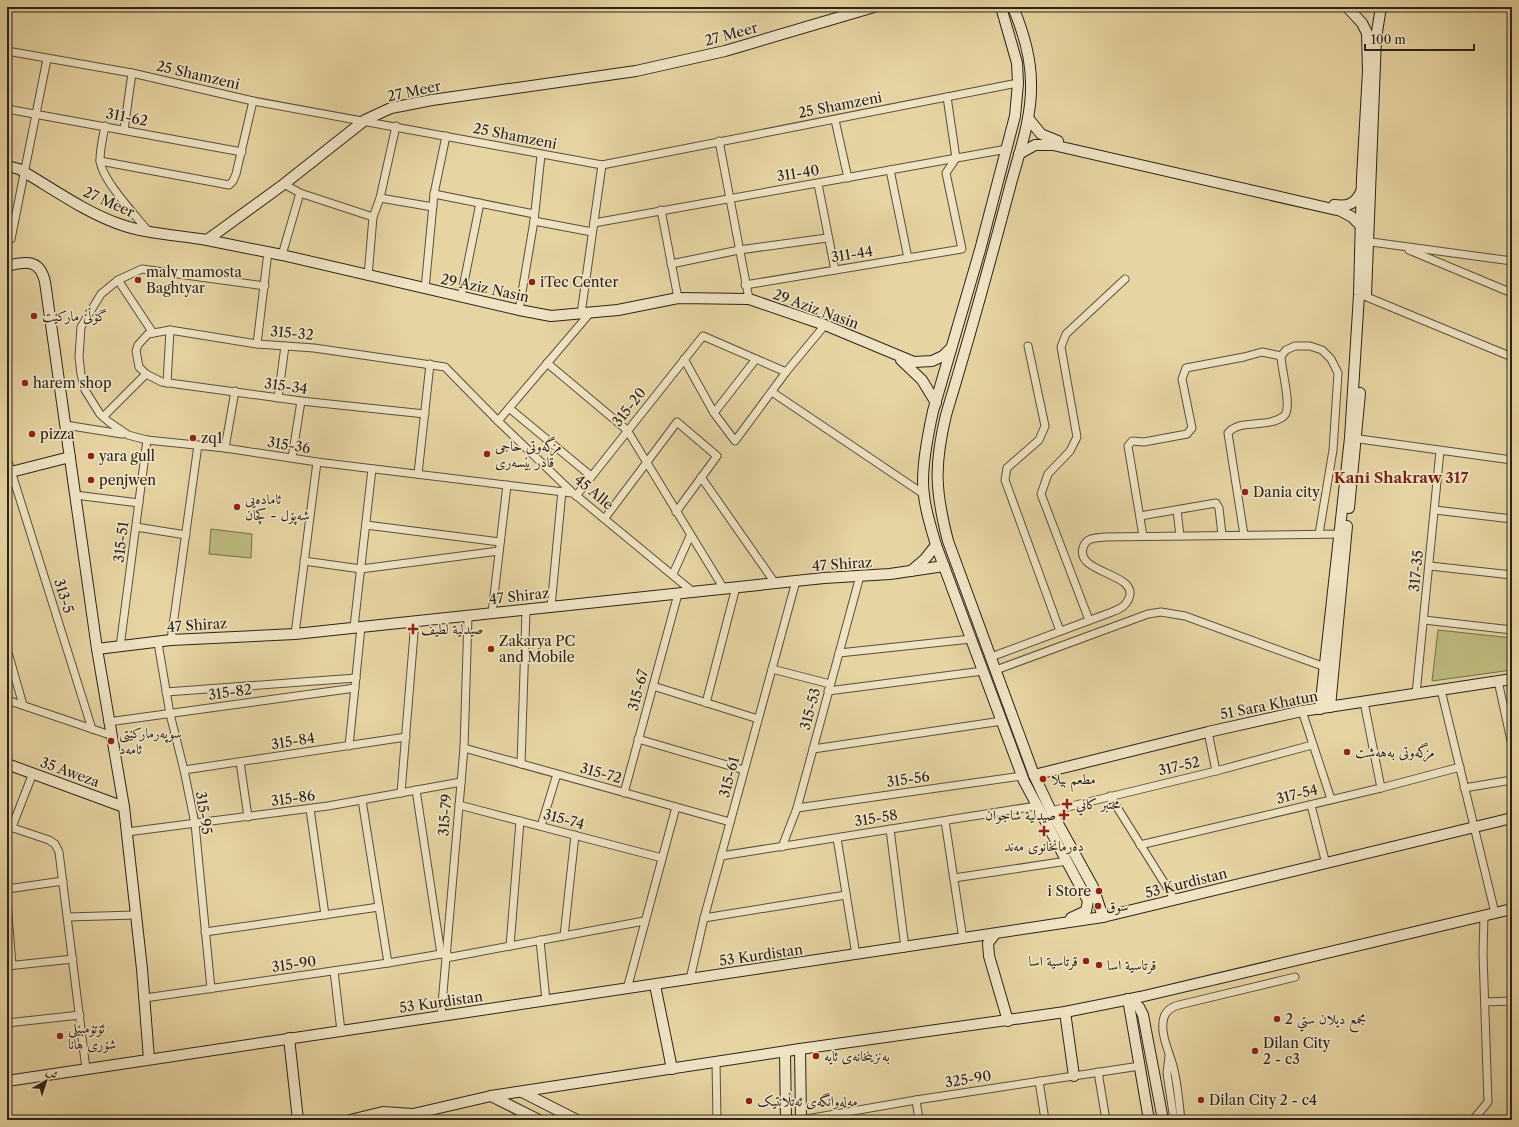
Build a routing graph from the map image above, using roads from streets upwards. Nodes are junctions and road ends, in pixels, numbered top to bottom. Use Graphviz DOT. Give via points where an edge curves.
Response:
graph roads {
  1 [pos="874,7"];
  2 [pos="1001,7"];
  3 [pos="1005,7"];
  4 [pos="1013,7"];
  5 [pos="1347,7"];
  6 [pos="1381,7"];
  7 [pos="1009,34"];
  8 [pos="7,52"];
  9 [pos="47,58"];
  10 [pos="132,73"];
  11 [pos="1018,83"];
  12 [pos="947,98"];
  13 [pos="253,101"];
  14 [pos="7,109"];
  15 [pos="37,115"];
  16 [pos="1028,118"];
  17 [pos="365,120"];
  18 [pos="835,120"];
  19 [pos="105,126"];
  20 [pos="396,126"];
  21 [pos="124,130"];
  22 [pos="446,136"];
  23 [pos="719,141"];
  24 [pos="1007,149"];
  25 [pos="242,152"];
  26 [pos="1019,154"];
  27 [pos="541,155"];
  28 [pos="956,158"];
  29 [pos="100,161"];
  30 [pos="602,165"];
  31 [pos="7,166"];
  32 [pos="890,170"];
  33 [pos="25,173"];
  34 [pos="848,178"];
  35 [pos="284,184"];
  36 [pos="818,184"];
  37 [pos="1362,192"];
  38 [pos="300,193"];
  39 [pos="434,194"];
  40 [pos="730,197"];
  41 [pos="380,198"];
  42 [pos="480,203"];
  43 [pos="433,207"];
  44 [pos="661,210"];
  45 [pos="373,217"];
  46 [pos="534,217"];
  47 [pos="594,223"];
  48 [pos="1361,226"];
  49 [pos="148,231"];
  50 [pos="592,232"];
  51 [pos="827,238"];
  52 [pos="9,240"];
  53 [pos="207,240"];
  54 [pos="1364,241"];
  55 [pos="1400,246"];
  56 [pos="739,250"];
  57 [pos="980,250"];
  58 [pos="268,252"];
  59 [pos="992,254"];
  60 [pos="282,255"];
  61 [pos="908,258"];
  62 [pos="1512,261"];
  63 [pos="671,264"];
  64 [pos="7,266"];
  65 [pos="835,270"];
  66 [pos="368,276"];
  67 [pos="1125,279"];
  68 [pos="118,280"];
  69 [pos="746,285"];
  70 [pos="265,286"];
  71 [pos="425,289"];
  72 [pos="1512,293"];
  73 [pos="1363,295"];
  74 [pos="461,297"];
  75 [pos="678,298"];
  76 [pos="749,299"];
  77 [pos="519,310"];
  78 [pos="585,314"];
  79 [pos="825,325"];
  80 [pos="170,330"];
  81 [pos="153,333"];
  82 [pos="257,344"];
  83 [pos="284,346"];
  84 [pos="1028,346"];
  85 [pos="952,347"];
  86 [pos="895,355"];
  87 [pos="1281,356"];
  88 [pos="1512,356"];
  89 [pos="684,359"];
  90 [pos="756,359"];
  91 [pos="547,363"];
  92 [pos="430,364"];
  93 [pos="786,372"];
  94 [pos="146,374"];
  95 [pos="167,383"];
  96 [pos="235,391"];
  97 [pos="772,392"];
  98 [pos="278,398"];
  99 [pos="301,401"];
  100 [pos="936,403"];
  101 [pos="509,408"];
  102 [pos="714,413"];
  103 [pos="425,414"];
  104 [pos="103,417"];
  105 [pos="498,421"];
  106 [pos="65,425"];
  107 [pos="627,430"];
  108 [pos="128,435"];
  109 [pos="1353,439"];
  110 [pos="147,440"];
  111 [pos="198,445"];
  112 [pos="225,448"];
  113 [pos="1440,451"];
  114 [pos="70,457"];
  115 [pos="7,458"];
  116 [pos="292,458"];
  117 [pos="1512,460"];
  118 [pos="317,462"];
  119 [pos="646,464"];
  120 [pos="372,469"];
  121 [pos="9,472"];
  122 [pos="418,474"];
  123 [pos="591,476"];
  124 [pos="701,477"];
  125 [pos="507,485"];
  126 [pos="562,491"];
  127 [pos="574,494"];
  128 [pos="925,494"];
  129 [pos="75,495"];
  130 [pos="139,503"];
  131 [pos="1177,510"];
  132 [pos="1435,510"];
  133 [pos="676,512"];
  134 [pos="1140,516"];
  135 [pos="605,518"];
  136 [pos="1512,519"];
  137 [pos="366,525"];
  138 [pos="136,527"];
  139 [pos="1319,534"];
  140 [pos="1343,534"];
  141 [pos="186,535"];
  142 [pos="1222,535"];
  143 [pos="1244,535"];
  144 [pos="690,536"];
  145 [pos="1143,536"];
  146 [pos="1180,536"];
  147 [pos="500,542"];
  148 [pos="936,545"];
  149 [pos="499,551"];
  150 [pos="304,561"];
  151 [pos="944,566"];
  152 [pos="1430,566"];
  153 [pos="361,568"];
  154 [pos="911,571"];
  155 [pos="673,574"];
  156 [pos="1512,575"];
  157 [pos="860,576"];
  158 [pos="796,581"];
  159 [pos="775,583"];
  160 [pos="736,587"];
  161 [pos="724,589"];
  162 [pos="693,592"];
  163 [pos="678,594"];
  164 [pos="971,601"];
  165 [pos="959,606"];
  166 [pos="551,607"];
  167 [pos="526,610"];
  168 [pos="492,613"];
  169 [pos="468,616"];
  170 [pos="1089,620"];
  171 [pos="1424,620"];
  172 [pos="415,621"];
  173 [pos="357,627"];
  174 [pos="1512,630"];
  175 [pos="1060,631"];
  176 [pos="294,634"];
  177 [pos="971,639"];
  178 [pos="172,640"];
  179 [pos="158,643"];
  180 [pos="120,647"];
  181 [pos="7,649"];
  182 [pos="97,649"];
  183 [pos="839,653"];
  184 [pos="991,657"];
  185 [pos="1325,667"];
  186 [pos="772,669"];
  187 [pos="996,670"];
  188 [pos="983,671"];
  189 [pos="356,678"];
  190 [pos="1512,679"];
  191 [pos="1498,681"];
  192 [pos="653,686"];
  193 [pos="355,688"];
  194 [pos="829,688"];
  195 [pos="1441,690"];
  196 [pos="166,692"];
  197 [pos="1416,694"];
  198 [pos="7,700"];
  199 [pos="1364,702"];
  200 [pos="706,703"];
  201 [pos="24,705"];
  202 [pos="1325,708"];
  203 [pos="1302,711"];
  204 [pos="170,714"];
  205 [pos="758,719"];
  206 [pos="1002,721"];
  207 [pos="108,722"];
  208 [pos="92,729"];
  209 [pos="1208,732"];
  210 [pos="110,735"];
  211 [pos="406,737"];
  212 [pos="638,739"];
  213 [pos="1312,745"];
  214 [pos="1512,745"];
  215 [pos="349,746"];
  216 [pos="464,748"];
  217 [pos="813,749"];
  218 [pos="240,762"];
  219 [pos="7,764"];
  220 [pos="521,764"];
  221 [pos="1460,768"];
  222 [pos="184,770"];
  223 [pos="744,770"];
  224 [pos="1216,771"];
  225 [pos="33,773"];
  226 [pos="556,774"];
  227 [pos="1022,776"];
  228 [pos="1034,776"];
  229 [pos="1512,780"];
  230 [pos="461,782"];
  231 [pos="1381,788"];
  232 [pos="1464,788"];
  233 [pos="416,790"];
  234 [pos="624,792"];
  235 [pos="401,793"];
  236 [pos="1110,796"];
  237 [pos="1331,799"];
  238 [pos="362,800"];
  239 [pos="459,805"];
  240 [pos="1311,805"];
  241 [pos="1036,806"];
  242 [pos="124,807"];
  243 [pos="676,807"];
  244 [pos="310,808"];
  245 [pos="797,808"];
  246 [pos="1051,811"];
  247 [pos="248,817"];
  248 [pos="1512,818"];
  249 [pos="520,821"];
  250 [pos="945,821"];
  251 [pos="730,822"];
  252 [pos="195,824"];
  253 [pos="10,826"];
  254 [pos="541,826"];
  255 [pos="1475,827"];
  256 [pos="890,829"];
  257 [pos="127,832"];
  258 [pos="575,836"];
  259 [pos="837,838"];
  260 [pos="1140,845"];
  261 [pos="782,847"];
  262 [pos="721,856"];
  263 [pos="662,858"];
  264 [pos="1067,861"];
  265 [pos="1326,864"];
  266 [pos="954,878"];
  267 [pos="63,881"];
  268 [pos="7,889"];
  269 [pos="1088,889"];
  270 [pos="846,895"];
  271 [pos="1175,900"];
  272 [pos="7,902"];
  273 [pos="379,907"];
  274 [pos="1512,910"];
  275 [pos="1495,913"];
  276 [pos="325,914"];
  277 [pos="136,915"];
  278 [pos="1484,916"];
  279 [pos="68,917"];
  280 [pos="1103,917"];
  281 [pos="704,918"];
  282 [pos="644,920"];
  283 [pos="1062,924"];
  284 [pos="205,932"];
  285 [pos="995,934"];
  286 [pos="564,936"];
  287 [pos="962,939"];
  288 [pos="540,940"];
  289 [pos="510,946"];
  290 [pos="905,948"];
  291 [pos="445,955"];
  292 [pos="856,955"];
  293 [pos="73,959"];
  294 [pos="388,963"];
  295 [pos="10,966"];
  296 [pos="334,971"];
  297 [pos="1295,977"];
  298 [pos="690,980"];
  299 [pos="655,985"];
  300 [pos="211,989"];
  301 [pos="627,989"];
  302 [pos="145,998"];
  303 [pos="1128,999"];
  304 [pos="546,1001"];
  305 [pos="1512,1001"];
  306 [pos="1485,1002"];
  307 [pos="1064,1012"];
  308 [pos="80,1015"];
  309 [pos="441,1016"];
  310 [pos="1008,1021"];
  311 [pos="7,1023"];
  312 [pos="341,1031"];
  313 [pos="289,1038"];
  314 [pos="800,1049"];
  315 [pos="785,1052"];
  316 [pos="1169,1056"];
  317 [pos="149,1059"];
  318 [pos="716,1062"];
  319 [pos="1140,1066"];
  320 [pos="785,1067"];
  321 [pos="800,1067"];
  322 [pos="86,1068"];
  323 [pos="672,1069"];
  324 [pos="1098,1072"];
  325 [pos="1074,1076"];
  326 [pos="7,1081"];
  327 [pos="1039,1081"];
  328 [pos="522,1092"];
  329 [pos="491,1096"];
  330 [pos="916,1100"];
  331 [pos="383,1116"];
  332 [pos="298,1120"];
  333 [pos="350,1120"];
  334 [pos="539,1120"];
  335 [pos="577,1120"];
  336 [pos="716,1120"];
  337 [pos="786,1120"];
  338 [pos="801,1120"];
  339 [pos="920,1120"];
  340 [pos="1045,1120"];
  341 [pos="1106,1120"];
  342 [pos="1149,1120"];
  343 [pos="1163,1120"];
  344 [pos="1174,1120"];
  345 [pos="1181,1120"];
  346 [pos="1472,1120"];
  1 -- 17 [label="street, 27 Meer" via="718,53 636,71 391,108"];
  2 -- 7 [label="street"];
  3 -- 7 [label="street"];
  4 -- 16 [label="street" via="1023,32 1030,61 1032,83"];
  5 -- 37 [label="street" via="1364,27 1368,44"];
  6 -- 54 [label="street" via="1376,30"];
  7 -- 11 [label="street" via="1017,63"];
  8 -- 9 [label="street, 25 Shamzeni"];
  9 -- 10 [label="street, 25 Shamzeni"];
  9 -- 15 [label="street"];
  10 -- 13 [label="street, 25 Shamzeni"];
  10 -- 21 [label="street"];
  11 -- 12 [label="street, 25 Shamzeni"];
  11 -- 24 [label="street" via="1015,116"];
  12 -- 18 [label="street, 25 Shamzeni"];
  12 -- 28 [label="street"];
  13 -- 17 [label="street, 25 Shamzeni"];
  13 -- 25 [label="street"];
  14 -- 15 [label="street, 311-62"];
  15 -- 19 [label="street, 311-62"];
  15 -- 33 [label="street"];
  16 -- 26 [label="street"];
  16 -- 37 [label="street" via="1041,134 1055,140 1336,205 1352,204"];
  17 -- 20 [label="street, 25 Shamzeni"];
  17 -- 35 [label="street, 27 Meer"];
  18 -- 23 [label="street, 25 Shamzeni"];
  18 -- 34 [label="street"];
  19 -- 21 [label="street, 311-62"];
  19 -- 29 [label="street"];
  20 -- 22 [label="street, 25 Shamzeni"];
  20 -- 41 [label="street"];
  21 -- 25 [label="street, 311-62"];
  22 -- 27 [label="street, 25 Shamzeni"];
  22 -- 39 [label="street"];
  23 -- 30 [label="street, 25 Shamzeni"];
  23 -- 40 [label="street"];
  24 -- 28 [label="street, 311-40"];
  24 -- 57 [label="street"];
  25 -- 29 [label="street" via="233,181 229,185"];
  26 -- 48 [label="street" via="1035,145 1053,145 1342,211"];
  26 -- 59 [label="street"];
  27 -- 30 [label="street, 25 Shamzeni"];
  27 -- 46 [label="street"];
  28 -- 32 [label="street, 311-40"];
  28 -- 61 [label="street, 311-44" via="946,174 962,249"];
  29 -- 49 [label="street" via="116,191"];
  30 -- 47 [label="street"];
  31 -- 33 [label="street, 27 Meer"];
  32 -- 34 [label="street, 311-40"];
  32 -- 61 [label="street"];
  33 -- 49 [label="street, 27 Meer" via="92,213 119,224"];
  33 -- 52 [label="street"];
  34 -- 36 [label="street, 311-40"];
  35 -- 38 [label="street"];
  35 -- 53 [label="street, 27 Meer"];
  36 -- 40 [label="street, 311-40"];
  36 -- 51 [label="street"];
  37 -- 48 [label="street"];
  38 -- 45 [label="street"];
  38 -- 60 [label="street"];
  39 -- 42 [label="street"];
  39 -- 43 [label="street"];
  40 -- 44 [label="street, 311-40"];
  40 -- 56 [label="street"];
  41 -- 43 [label="street"];
  41 -- 45 [label="street"];
  42 -- 46 [label="street"];
  42 -- 74 [label="street"];
  43 -- 71 [label="street"];
  44 -- 47 [label="street, 311-40"];
  44 -- 63 [label="street"];
  45 -- 66 [label="street"];
  46 -- 50 [label="street"];
  46 -- 77 [label="street"];
  47 -- 50 [label="street"];
  48 -- 54 [label="street"];
  49 -- 53 [label="street, 27 Meer"];
  50 -- 78 [label="street"];
  51 -- 56 [label="street"];
  51 -- 65 [label="street"];
  53 -- 58 [label="street, 29 Aziz Nasin"];
  54 -- 55 [label="street"];
  54 -- 73 [label="street"];
  55 -- 62 [label="street"];
  55 -- 72 [label="street"];
  56 -- 63 [label="street"];
  56 -- 69 [label="street"];
  57 -- 59 [label="street"];
  57 -- 85 [label="street"];
  58 -- 60 [label="street, 29 Aziz Nasin"];
  58 -- 70 [label="street"];
  59 -- 164 [label="street" via="940,438 936,481 948,541"];
  60 -- 66 [label="street, 29 Aziz Nasin"];
  61 -- 65 [label="street, 311-44"];
  63 -- 75 [label="street"];
  64 -- 106 [label="street" via="30,263 41,269 44,277"];
  65 -- 69 [label="street, 311-44"];
  66 -- 71 [label="street, 29 Aziz Nasin"];
  67 -- 170 [label="street" via="1066,334 1061,347 1077,437 1070,451 1048,474 1041,494"];
  68 -- 70 [label="street" via="142,269"];
  68 -- 81 [label="street"];
  68 -- 104 [label="street, 315-36" via="100,294 81,326 81,374 85,390"];
  69 -- 76 [label="street"];
  70 -- 82 [label="street"];
  71 -- 74 [label="street, 29 Aziz Nasin"];
  73 -- 88 [label="street"];
  73 -- 109 [label="street"];
  74 -- 77 [label="street, 29 Aziz Nasin"];
  75 -- 76 [label="street, 29 Aziz Nasin"];
  75 -- 78 [label="street, 29 Aziz Nasin"];
  76 -- 79 [label="street, 29 Aziz Nasin"];
  77 -- 78 [label="street, 29 Aziz Nasin" via="551,316"];
  78 -- 91 [label="street"];
  79 -- 86 [label="street, 29 Aziz Nasin"];
  79 -- 93 [label="street"];
  80 -- 81 [label="street, 315-32"];
  80 -- 82 [label="street, 315-32"];
  80 -- 95 [label="street"];
  81 -- 94 [label="street" via="143,339 136,351 139,368"];
  82 -- 83 [label="street, 315-32"];
  83 -- 92 [label="street, 315-32"];
  83 -- 98 [label="street"];
  84 -- 175 [label="street" via="1045,426 1039,440 1008,468 1005,480"];
  85 -- 86 [label="street, 29 Aziz Nasin" via="942,356 926,362 914,362"];
  85 -- 100 [label="street"];
  86 -- 100 [label="street, 29 Aziz Nasin" via="916,373"];
  87 -- 134 [label="street" via="1262,352 1186,368 1182,379 1192,428 1187,434 1144,442 1132,441 1128,446"];
  87 -- 139 [label="street" via="1295,346 1310,346 1322,350 1331,359 1338,373 1333,450"];
  87 -- 143 [label="street" via="1288,407 1284,416 1275,421 1233,428 1228,433"];
  89 -- 90 [label="street, 315-20" via="702,336"];
  89 -- 102 [label="street"];
  89 -- 107 [label="street, 315-20"];
  90 -- 93 [label="street"];
  90 -- 102 [label="street"];
  91 -- 101 [label="street"];
  91 -- 107 [label="street"];
  92 -- 103 [label="street"];
  92 -- 105 [label="street, 45 Alle" via="445,367"];
  93 -- 97 [label="street"];
  94 -- 95 [label="street, 315-34"];
  94 -- 104 [label="street"];
  95 -- 96 [label="street, 315-34"];
  96 -- 98 [label="street, 315-34"];
  96 -- 112 [label="street"];
  97 -- 102 [label="street" via="735,441"];
  97 -- 128 [label="street"];
  98 -- 99 [label="street, 315-34"];
  99 -- 103 [label="street, 315-34"];
  99 -- 116 [label="street"];
  100 -- 128 [label="street" via="926,444 923,482"];
  101 -- 105 [label="street"];
  101 -- 123 [label="street"];
  103 -- 122 [label="street"];
  104 -- 108 [label="street, 315-36"];
  105 -- 127 [label="street, 45 Alle"];
  106 -- 108 [label="street"];
  106 -- 114 [label="street"];
  107 -- 119 [label="street"];
  107 -- 123 [label="street, 315-20"];
  108 -- 110 [label="street, 315-36"];
  109 -- 113 [label="street"];
  109 -- 140 [label="street"];
  110 -- 111 [label="street, 315-36"];
  110 -- 130 [label="street, 315-51"];
  111 -- 112 [label="street, 315-36"];
  111 -- 141 [label="street"];
  112 -- 116 [label="street, 315-36"];
  113 -- 117 [label="street"];
  113 -- 132 [label="street, 317-35"];
  114 -- 121 [label="street"];
  114 -- 129 [label="street"];
  115 -- 121 [label="street, 313-5"];
  116 -- 118 [label="street, 315-36"];
  118 -- 120 [label="street, 315-36"];
  118 -- 150 [label="street"];
  119 -- 124 [label="street" via="677,422 717,456"];
  119 -- 133 [label="street"];
  119 -- 135 [label="street"];
  120 -- 122 [label="street, 315-36"];
  120 -- 137 [label="street"];
  121 -- 208 [label="street, 313-5"];
  122 -- 125 [label="street, 315-36"];
  123 -- 127 [label="street, 315-20"];
  124 -- 133 [label="street"];
  124 -- 159 [label="street"];
  125 -- 126 [label="street, 315-36"];
  125 -- 147 [label="street"];
  126 -- 127 [label="street, 315-36"];
  126 -- 166 [label="street"];
  127 -- 135 [label="street, 45 Alle"];
  128 -- 148 [label="street"];
  129 -- 130 [label="street"];
  129 -- 182 [label="street"];
  130 -- 138 [label="street, 315-51"];
  131 -- 134 [label="street"];
  131 -- 142 [label="street" via="1216,503 1219,508"];
  131 -- 146 [label="street"];
  132 -- 136 [label="street"];
  132 -- 152 [label="street, 317-35"];
  133 -- 144 [label="street"];
  134 -- 145 [label="street"];
  135 -- 155 [label="street, 45 Alle"];
  137 -- 147 [label="street"];
  137 -- 153 [label="street"];
  138 -- 141 [label="street"];
  138 -- 180 [label="street, 315-51"];
  139 -- 140 [label="street"];
  139 -- 143 [label="street"];
  140 -- 185 [label="street"];
  140 -- 202 [label="street"];
  141 -- 178 [label="street"];
  142 -- 143 [label="street"];
  142 -- 146 [label="street"];
  144 -- 155 [label="street"];
  144 -- 161 [label="street"];
  145 -- 146 [label="street"];
  145 -- 170 [label="street" via="1100,537 1086,542 1083,551 1089,563 1124,582 1130,594 1119,609"];
  147 -- 149 [label="street"];
  148 -- 151 [label="street"];
  148 -- 154 [label="street"];
  149 -- 153 [label="street"];
  149 -- 168 [label="street"];
  150 -- 153 [label="street"];
  150 -- 176 [label="street"];
  151 -- 154 [label="street, 47 Shiraz"];
  151 -- 165 [label="street"];
  152 -- 156 [label="street"];
  152 -- 171 [label="street, 317-35"];
  153 -- 173 [label="street"];
  154 -- 157 [label="street, 47 Shiraz"];
  155 -- 162 [label="street, 45 Alle"];
  157 -- 158 [label="street, 47 Shiraz"];
  157 -- 183 [label="street, 315-53"];
  158 -- 159 [label="street, 47 Shiraz"];
  158 -- 186 [label="street, 315-61"];
  159 -- 160 [label="street, 47 Shiraz"];
  160 -- 161 [label="street, 47 Shiraz"];
  160 -- 200 [label="street"];
  161 -- 162 [label="street, 47 Shiraz"];
  162 -- 163 [label="street, 47 Shiraz"];
  163 -- 166 [label="street, 47 Shiraz"];
  163 -- 192 [label="street, 315-67"];
  164 -- 165 [label="street"];
  164 -- 184 [label="street"];
  165 -- 177 [label="street"];
  166 -- 167 [label="street, 47 Shiraz"];
  167 -- 168 [label="street, 47 Shiraz"];
  167 -- 220 [label="street"];
  168 -- 169 [label="street, 47 Shiraz"];
  169 -- 172 [label="street, 47 Shiraz"];
  169 -- 216 [label="street, 315-79"];
  170 -- 175 [label="street"];
  171 -- 174 [label="street"];
  171 -- 197 [label="street, 317-35"];
  172 -- 173 [label="street, 47 Shiraz"];
  172 -- 211 [label="street"];
  173 -- 176 [label="street, 47 Shiraz"];
  173 -- 189 [label="street"];
  175 -- 184 [label="street"];
  176 -- 178 [label="street, 47 Shiraz"];
  177 -- 183 [label="street"];
  177 -- 188 [label="street"];
  178 -- 179 [label="street, 47 Shiraz"];
  179 -- 180 [label="street, 47 Shiraz"];
  179 -- 196 [label="street, 315-95"];
  180 -- 182 [label="street, 47 Shiraz"];
  181 -- 201 [label="street"];
  182 -- 207 [label="street"];
  183 -- 194 [label="street, 315-53"];
  184 -- 187 [label="street"];
  185 -- 187 [label="street" via="1192,618 1161,612 1148,614"];
  185 -- 202 [label="street"];
  186 -- 194 [label="street"];
  186 -- 205 [label="street, 315-61"];
  187 -- 228 [label="street"];
  188 -- 194 [label="street"];
  188 -- 206 [label="street"];
  189 -- 193 [label="street"];
  189 -- 196 [label="street"];
  190 -- 191 [label="street, 51 Sara Khatun"];
  191 -- 195 [label="street, 51 Sara Khatun"];
  191 -- 214 [label="street"];
  192 -- 200 [label="street"];
  192 -- 212 [label="street, 315-67"];
  193 -- 204 [label="street, 315-82"];
  193 -- 215 [label="street"];
  194 -- 217 [label="street, 315-53"];
  195 -- 197 [label="street, 51 Sara Khatun"];
  195 -- 221 [label="street"];
  196 -- 204 [label="street, 315-95"];
  197 -- 199 [label="street, 51 Sara Khatun"];
  198 -- 201 [label="street"];
  199 -- 202 [label="street, 51 Sara Khatun"];
  199 -- 231 [label="street"];
  200 -- 205 [label="street"];
  201 -- 208 [label="street"];
  202 -- 203 [label="street, 51 Sara Khatun"];
  203 -- 209 [label="street, 51 Sara Khatun"];
  203 -- 213 [label="street"];
  204 -- 207 [label="street, 315-82"];
  204 -- 222 [label="street, 315-95"];
  205 -- 223 [label="street, 315-61"];
  206 -- 217 [label="street"];
  206 -- 227 [label="street"];
  207 -- 210 [label="street"];
  208 -- 210 [label="street"];
  209 -- 224 [label="street"];
  209 -- 228 [label="street, 51 Sara Khatun"];
  210 -- 242 [label="street"];
  211 -- 215 [label="street, 315-84"];
  211 -- 235 [label="street"];
  212 -- 223 [label="street"];
  212 -- 234 [label="street, 315-67"];
  213 -- 224 [label="street, 317-52"];
  213 -- 237 [label="street"];
  215 -- 218 [label="street, 315-84"];
  216 -- 220 [label="street, 315-72"];
  216 -- 230 [label="street, 315-79"];
  217 -- 245 [label="street, 315-53"];
  218 -- 222 [label="street, 315-84"];
  218 -- 247 [label="street"];
  219 -- 225 [label="street, 35 Aweza"];
  220 -- 226 [label="street, 315-72"];
  221 -- 231 [label="street, 317-54"];
  221 -- 232 [label="street"];
  222 -- 252 [label="street, 315-95"];
  223 -- 251 [label="street, 315-61"];
  224 -- 236 [label="street, 317-52"];
  225 -- 242 [label="street, 35 Aweza"];
  225 -- 253 [label="street"];
  226 -- 234 [label="street, 315-72"];
  226 -- 254 [label="street"];
  227 -- 241 [label="street"];
  227 -- 245 [label="street, 315-56"];
  228 -- 246 [label="street"];
  229 -- 232 [label="street"];
  230 -- 233 [label="street, 315-86"];
  230 -- 239 [label="street, 315-79"];
  231 -- 237 [label="street, 317-54"];
  232 -- 255 [label="street"];
  233 -- 235 [label="street, 315-86"];
  233 -- 291 [label="street"];
  234 -- 243 [label="street, 315-72"];
  235 -- 238 [label="street, 315-86"];
  236 -- 246 [label="street, 317-52"];
  236 -- 260 [label="street"];
  237 -- 240 [label="street, 317-54"];
  238 -- 244 [label="street, 315-86"];
  238 -- 273 [label="street"];
  239 -- 249 [label="street, 315-74"];
  239 -- 291 [label="street, 315-79"];
  240 -- 260 [label="street, 317-54"];
  240 -- 265 [label="street"];
  241 -- 250 [label="street, 315-58"];
  241 -- 264 [label="street"];
  242 -- 257 [label="street"];
  243 -- 251 [label="street, 315-72"];
  243 -- 263 [label="street"];
  244 -- 247 [label="street, 315-86"];
  244 -- 276 [label="street"];
  245 -- 261 [label="street, 315-53"];
  246 -- 269 [label="street"];
  247 -- 252 [label="street, 315-86"];
  248 -- 255 [label="street, 53 Kurdistan"];
  249 -- 254 [label="street, 315-74"];
  249 -- 289 [label="street"];
  250 -- 256 [label="street, 315-58"];
  250 -- 266 [label="street"];
  251 -- 262 [label="street, 315-61"];
  252 -- 257 [label="street, 315-86"];
  252 -- 284 [label="street, 315-95"];
  253 -- 267 [label="street" via="56,844"];
  254 -- 258 [label="street, 315-74"];
  255 -- 265 [label="street, 53 Kurdistan"];
  255 -- 275 [label="street"];
  256 -- 259 [label="street, 315-58"];
  256 -- 290 [label="street"];
  257 -- 277 [label="street"];
  258 -- 263 [label="street, 315-74"];
  258 -- 286 [label="street"];
  259 -- 261 [label="street, 315-58"];
  259 -- 270 [label="street"];
  260 -- 271 [label="street"];
  261 -- 262 [label="street, 315-58"];
  262 -- 281 [label="street, 315-61"];
  263 -- 282 [label="street"];
  264 -- 266 [label="street"];
  264 -- 269 [label="street"];
  265 -- 271 [label="street, 53 Kurdistan"];
  266 -- 287 [label="street"];
  267 -- 268 [label="street"];
  267 -- 279 [label="street"];
  269 -- 280 [label="street"];
  269 -- 283 [label="street" via="1088,909"];
  270 -- 281 [label="street"];
  270 -- 292 [label="street"];
  271 -- 280 [label="street, 53 Kurdistan"];
  272 -- 295 [label="street"];
  273 -- 276 [label="street"];
  273 -- 294 [label="street"];
  274 -- 275 [label="street"];
  275 -- 278 [label="street"];
  276 -- 284 [label="street"];
  277 -- 279 [label="street"];
  277 -- 302 [label="street"];
  278 -- 303 [label="street"];
  278 -- 306 [label="street"];
  279 -- 293 [label="street"];
  280 -- 283 [label="street, 53 Kurdistan"];
  281 -- 298 [label="street, 315-61"];
  282 -- 286 [label="street, 315-90"];
  282 -- 301 [label="street"];
  283 -- 285 [label="street, 53 Kurdistan"];
  284 -- 300 [label="street, 315-95"];
  285 -- 287 [label="street, 53 Kurdistan"];
  285 -- 310 [label="street" via="988,943 989,956"];
  286 -- 288 [label="street, 315-90"];
  287 -- 290 [label="street, 53 Kurdistan"];
  288 -- 289 [label="street, 315-90"];
  288 -- 304 [label="street"];
  289 -- 291 [label="street, 315-90"];
  290 -- 292 [label="street, 53 Kurdistan"];
  291 -- 294 [label="street, 315-90"];
  291 -- 309 [label="street, 315-79"];
  292 -- 298 [label="street, 53 Kurdistan"];
  293 -- 295 [label="street"];
  293 -- 308 [label="street"];
  294 -- 296 [label="street, 315-90"];
  296 -- 300 [label="street, 315-90"];
  296 -- 312 [label="street"];
  297 -- 316 [label="street" via="1173,1007 1164,1016 1163,1022"];
  298 -- 299 [label="street, 53 Kurdistan"];
  299 -- 301 [label="street, 53 Kurdistan"];
  299 -- 323 [label="street"];
  300 -- 302 [label="street, 315-90"];
  301 -- 304 [label="street, 53 Kurdistan"];
  302 -- 317 [label="street"];
  303 -- 307 [label="street"];
  303 -- 319 [label="street"];
  303 -- 343 [label="street" via="1139,1007 1142,1015"];
  304 -- 309 [label="street, 53 Kurdistan"];
  305 -- 306 [label="street"];
  306 -- 346 [label="street" via="1488,1102"];
  307 -- 310 [label="street"];
  307 -- 325 [label="street"];
  308 -- 311 [label="street"];
  308 -- 322 [label="street"];
  309 -- 312 [label="street, 53 Kurdistan"];
  310 -- 314 [label="street"];
  312 -- 313 [label="street, 53 Kurdistan"];
  313 -- 317 [label="street, 53 Kurdistan"];
  313 -- 332 [label="street"];
  314 -- 315 [label="street"];
  314 -- 321 [label="street"];
  315 -- 318 [label="street"];
  315 -- 320 [label="street"];
  316 -- 344 [label="street" via="1167,1073"];
  316 -- 345 [label="street" via="1175,1071"];
  317 -- 322 [label="street, 53 Kurdistan"];
  318 -- 323 [label="street"];
  318 -- 336 [label="street"];
  319 -- 324 [label="street, 325-90"];
  319 -- 342 [label="street"];
  320 -- 321 [label="street" via="793,1064"];
  320 -- 337 [label="street"];
  321 -- 338 [label="street"];
  322 -- 326 [label="street, 53 Kurdistan"];
  323 -- 328 [label="street"];
  324 -- 325 [label="street, 325-90"];
  324 -- 341 [label="street"];
  325 -- 327 [label="street, 325-90"];
  327 -- 330 [label="street, 325-90"];
  327 -- 340 [label="street"];
  328 -- 329 [label="street"];
  328 -- 335 [label="street"];
  329 -- 331 [label="street" via="413,1114"];
  329 -- 334 [label="street"];
  330 -- 338 [label="street, 325-90"];
  330 -- 339 [label="street"];
  331 -- 333 [label="street"];
}
